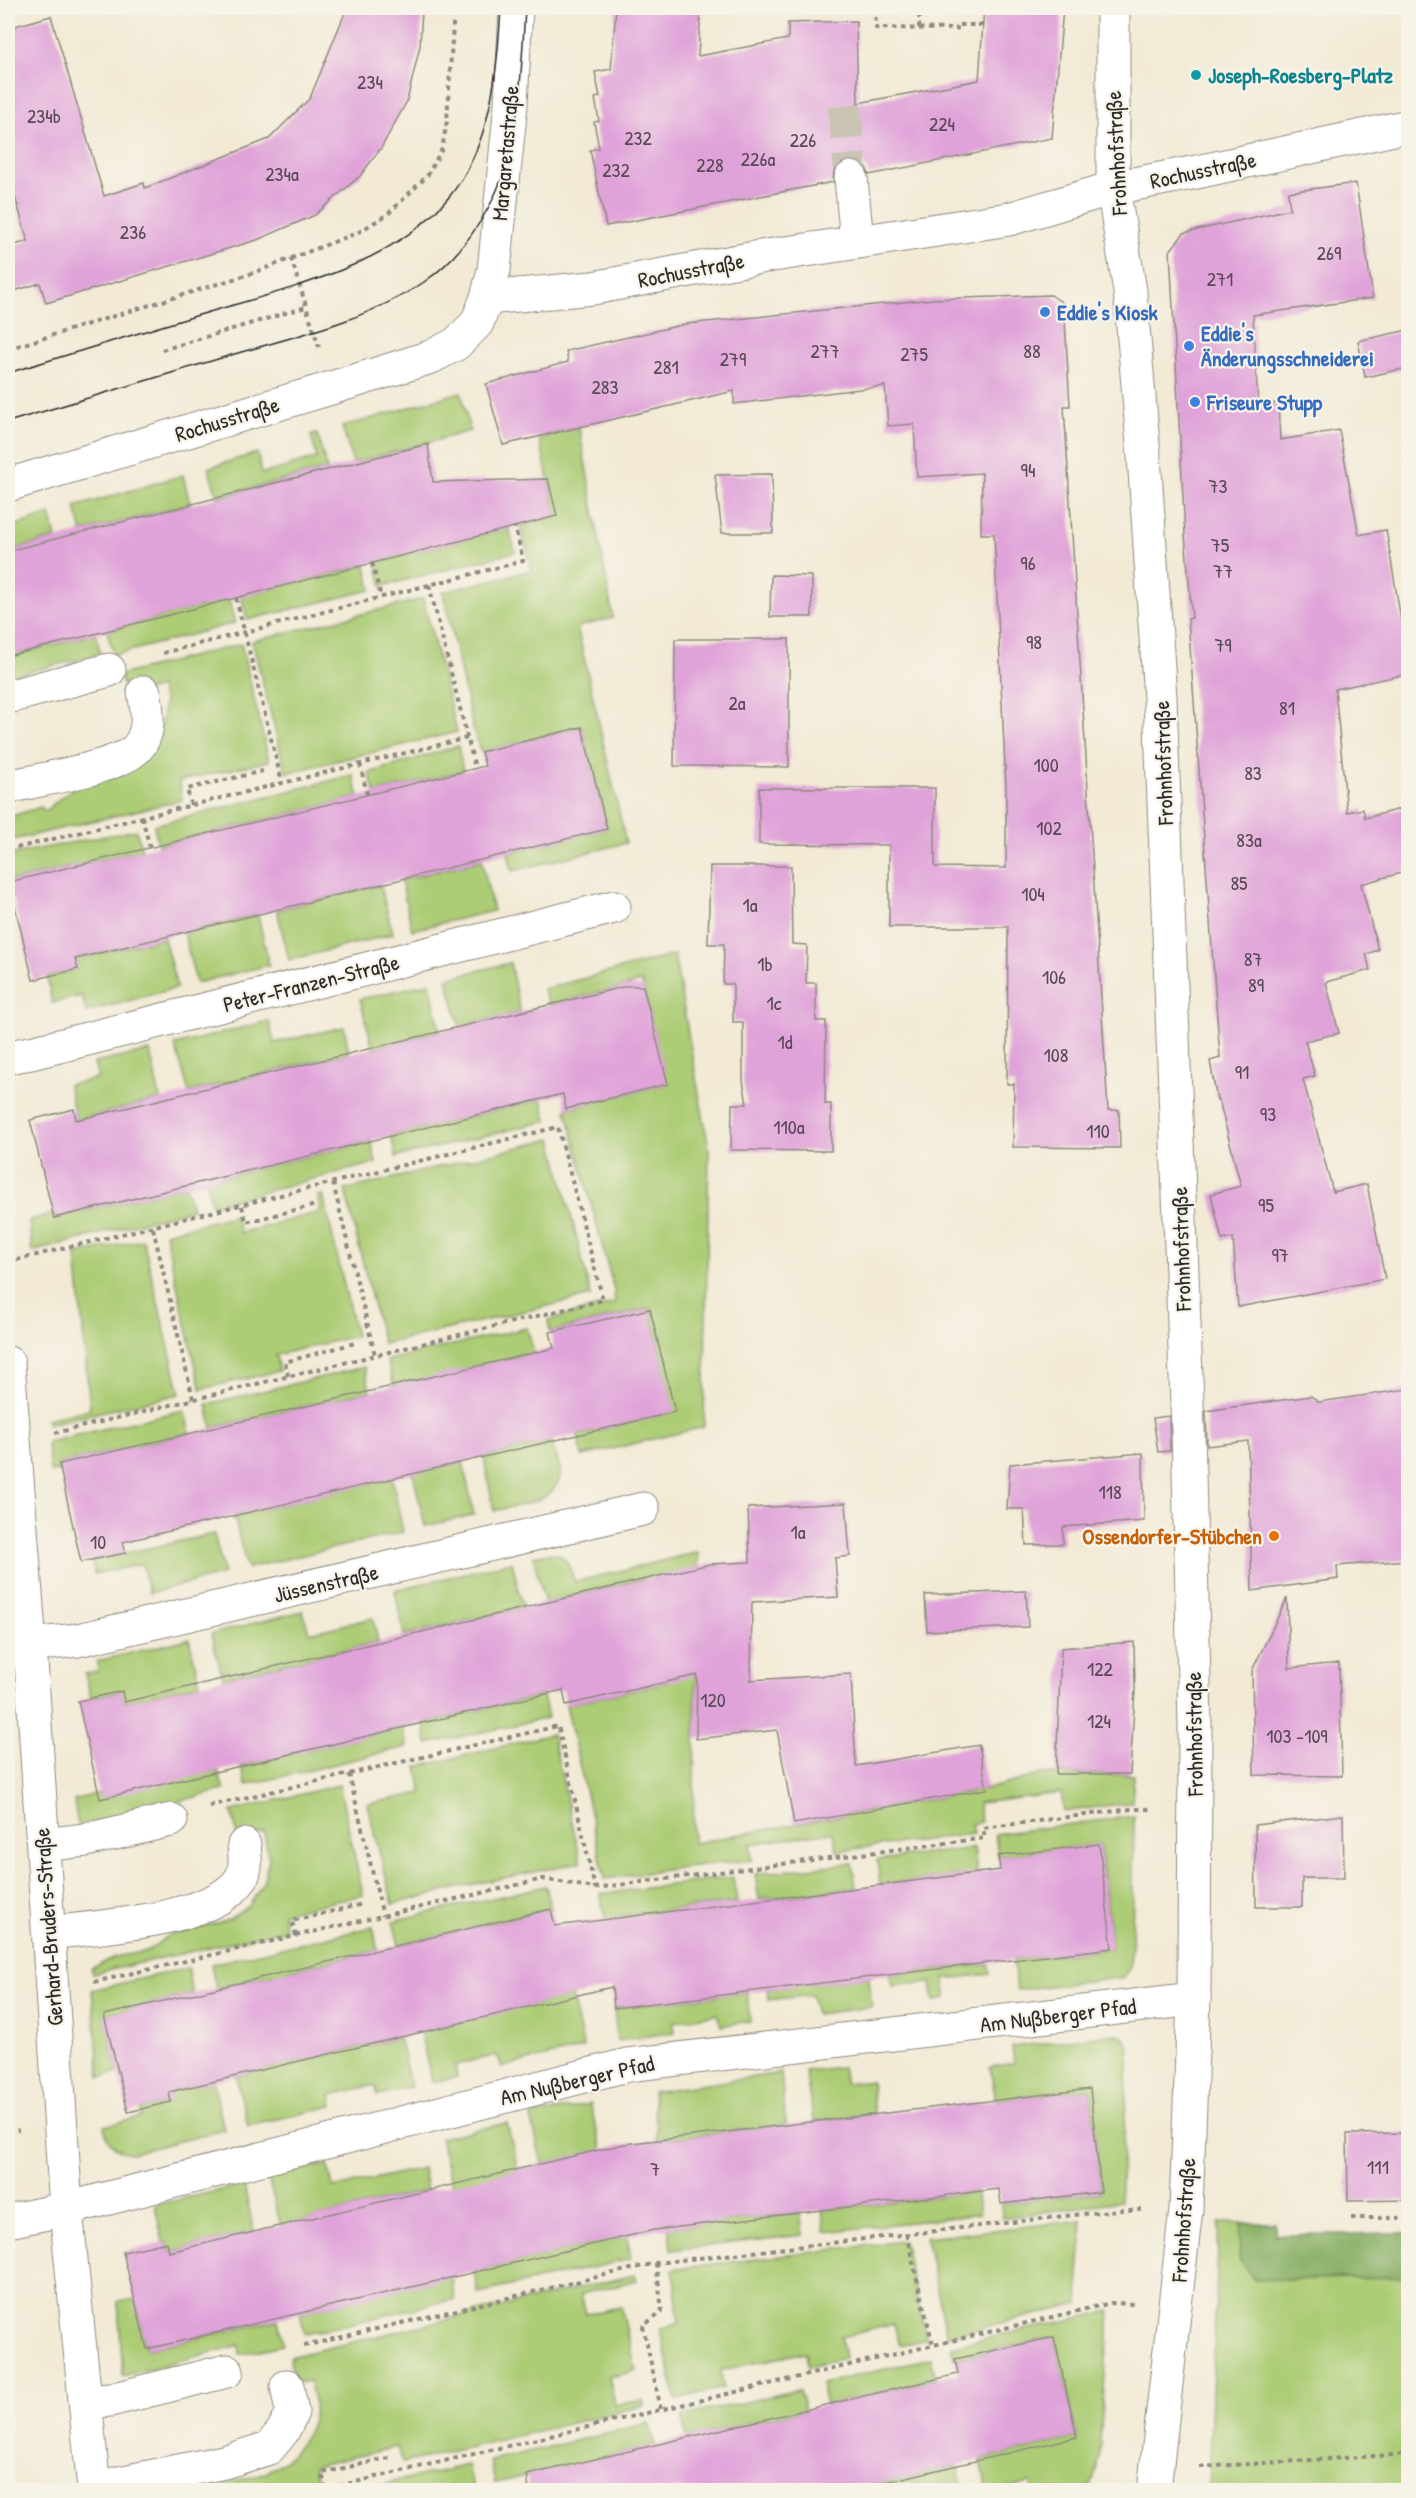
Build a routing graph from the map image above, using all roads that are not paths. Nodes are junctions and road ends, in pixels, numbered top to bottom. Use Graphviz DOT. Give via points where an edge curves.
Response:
graph roads {
  1 [pos="516,8"];
  2 [pos="1113,8"];
  3 [pos="1408,126"];
  4 [pos="851,178"];
  5 [pos="1113,188"];
  6 [pos="857,242"];
  7 [pos="487,298"];
  8 [pos="8,484"];
  9 [pos="109,670"];
  10 [pos="144,692"];
  11 [pos="8,697"];
  12 [pos="8,787"];
  13 [pos="614,907"];
  14 [pos="8,1057"];
  15 [pos="8,1363"];
  16 [pos="643,1509"];
  17 [pos="19,1648"];
  18 [pos="171,1820"];
  19 [pos="43,1845"];
  20 [pos="244,1845"];
  21 [pos="49,1933"];
  22 [pos="1194,1999"];
  23 [pos="66,2209"];
  24 [pos="8,2221"];
  25 [pos="227,2371"];
  26 [pos="287,2386"];
  27 [pos="86,2402"];
  28 [pos="1154,2480"];
  29 [pos="94,2489"];
  1 -- 7 [label="street, Margaretastraße" via="504,172 494,270"];
  2 -- 5 [label="street, Frohnhofstraße"];
  3 -- 5 [label="street, Rochusstraße"];
  4 -- 6 [label="street"];
  5 -- 6 [label="street, Rochusstraße" via="1009,219"];
  5 -- 22 [label="street, Frohnhofstraße" via="1130,291 1160,698 1188,1429"];
  6 -- 7 [label="street, Rochusstraße" via="593,288"];
  7 -- 8 [label="street, Rochusstraße" via="477,323 456,344 431,357"];
  9 -- 11 [label="street"];
  10 -- 12 [label="street" via="147,729 136,750 115,761"];
  13 -- 14 [label="street, Peter-Franzen-Straße"];
  15 -- 17 [label="street, Gerhard-Bruders-Straße"];
  16 -- 17 [label="street, Jüssenstraße" via="78,1640"];
  17 -- 19 [label="street, Gerhard-Bruders-Straße"];
  18 -- 19 [label="street" via="86,1840"];
  19 -- 21 [label="street, Gerhard-Bruders-Straße"];
  20 -- 21 [label="street" via="243,1875 222,1898 207,1905 141,1922"];
  21 -- 23 [label="street, Gerhard-Bruders-Straße"];
  22 -- 23 [label="street, Am Nußberger Pfad" via="627,2065"];
  22 -- 28 [label="street, Frohnhofstraße" via="1186,2209"];
  23 -- 24 [label="street, Am Nußberger Pfad"];
  23 -- 27 [label="street, Gerhard-Bruders-Straße"];
  25 -- 27 [label="street" via="110,2400"];
  26 -- 29 [label="street" via="292,2412 269,2448 225,2462"];
  27 -- 29 [label="street, Gerhard-Bruders-Straße"];
}
